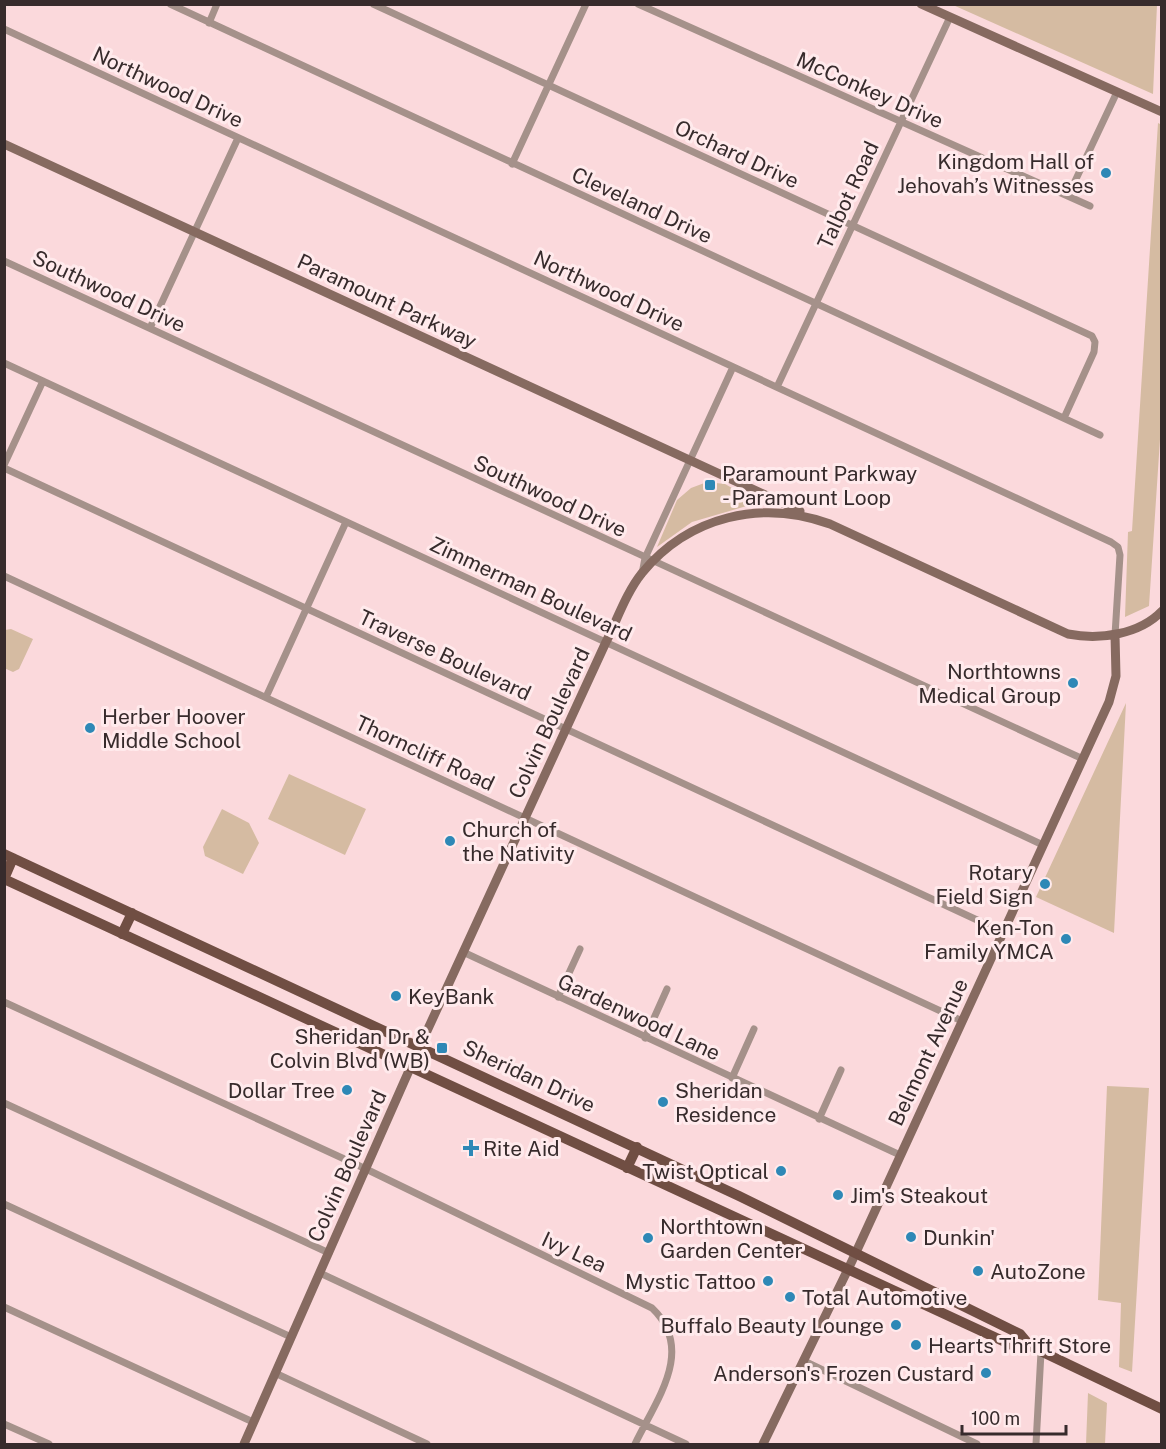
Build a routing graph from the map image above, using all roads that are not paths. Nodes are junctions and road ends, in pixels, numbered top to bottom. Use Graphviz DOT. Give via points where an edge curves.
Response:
graph roads {
  1 [pos="170,4"];
  2 [pos="217,4"];
  3 [pos="374,4"];
  4 [pos="586,4"];
  5 [pos="638,4"];
  6 [pos="921,4"];
  7 [pos="950,17"];
  8 [pos="209,23"];
  9 [pos="4,29"];
  10 [pos="548,85"];
  11 [pos="1117,92"];
  12 [pos="1161,112"];
  13 [pos="901,122"];
  14 [pos="238,138"];
  15 [pos="4,144"];
  16 [pos="512,164"];
  17 [pos="1068,196"];
  18 [pos="1090,206"];
  19 [pos="852,225"];
  20 [pos="195,232"];
  21 [pos="4,261"];
  22 [pos="815,303"];
  23 [pos="150,328"];
  24 [pos="4,363"];
  25 [pos="733,367"];
  26 [pos="44,381"];
  27 [pos="777,387"];
  28 [pos="1064,418"];
  29 [pos="1100,435"];
  30 [pos="690,461"];
  31 [pos="4,467"];
  32 [pos="754,490"];
  33 [pos="755,511"];
  34 [pos="815,518"];
  35 [pos="346,522"];
  36 [pos="649,560"];
  37 [pos="4,576"];
  38 [pos="306,609"];
  39 [pos="1161,611"];
  40 [pos="1115,636"];
  41 [pos="606,642"];
  42 [pos="266,697"];
  43 [pos="566,729"];
  44 [pos="1083,759"];
  45 [pos="525,818"];
  46 [pos="1043,845"];
  47 [pos="9,856"];
  48 [pos="4,879"];
  49 [pos="132,913"];
  50 [pos="1004,932"];
  51 [pos="122,934"];
  52 [pos="580,949"];
  53 [pos="463,952"];
  54 [pos="667,989"];
  55 [pos="558,997"];
  56 [pos="4,1002"];
  57 [pos="963,1021"];
  58 [pos="754,1029"];
  59 [pos="645,1038"];
  60 [pos="420,1047"];
  61 [pos="410,1068"];
  62 [pos="841,1070"];
  63 [pos="732,1078"];
  64 [pos="4,1103"];
  65 [pos="819,1119"];
  66 [pos="637,1148"];
  67 [pos="900,1155"];
  68 [pos="627,1168"];
  69 [pos="366,1169"];
  70 [pos="4,1204"];
  71 [pos="856,1252"];
  72 [pos="328,1253"];
  73 [pos="848,1269"];
  74 [pos="320,1273"];
  75 [pos="4,1306"];
  76 [pos="291,1337"];
  77 [pos="1030,1346"];
  78 [pos="1041,1352"];
  79 [pos="804,1361"];
  80 [pos="275,1373"];
  81 [pos="1161,1409"];
  82 [pos="253,1422"];
  83 [pos="4,1424"];
  84 [pos="645,1425"];
  85 [pos="49,1444"];
  86 [pos="244,1444"];
  87 [pos="427,1444"];
  88 [pos="635,1444"];
  89 [pos="686,1444"];
  90 [pos="763,1444"];
  91 [pos="977,1444"];
  92 [pos="1036,1444"];
  1 -- 8 [label="street, Cleveland Drive"];
  2 -- 8 [label="street"];
  3 -- 10 [label="street, Orchard Drive"];
  4 -- 10 [label="street"];
  5 -- 13 [label="street, McConkey Drive"];
  6 -- 7 [label="street"];
  7 -- 11 [label="street"];
  7 -- 13 [label="street, Talbot Road"];
  8 -- 16 [label="street, Cleveland Drive"];
  9 -- 14 [label="street, Northwood Drive"];
  10 -- 16 [label="street"];
  10 -- 19 [label="street, Orchard Drive"];
  11 -- 12 [label="street"];
  11 -- 17 [label="street"];
  13 -- 17 [label="street, McConkey Drive"];
  13 -- 19 [label="street, Talbot Road"];
  14 -- 20 [label="street"];
  14 -- 25 [label="street, Northwood Drive"];
  15 -- 20 [label="street, Paramount Parkway"];
  16 -- 22 [label="street, Cleveland Drive"];
  17 -- 18 [label="street, McConkey Drive"];
  19 -- 22 [label="street, Talbot Road"];
  19 -- 28 [label="street, Orchard Drive" via="1094,338 1094,352"];
  20 -- 23 [label="street"];
  20 -- 30 [label="street, Paramount Parkway"];
  21 -- 23 [label="street, Southwood Drive"];
  22 -- 27 [label="street, Talbot Road"];
  22 -- 28 [label="street, Cleveland Drive"];
  23 -- 36 [label="street, Southwood Drive"];
  24 -- 26 [label="street, Zimmerman Boulevard"];
  25 -- 27 [label="street, Northwood Drive"];
  25 -- 30 [label="street"];
  26 -- 31 [label="street"];
  26 -- 35 [label="street, Zimmerman Boulevard"];
  27 -- 40 [label="street, Northwood Drive" via="1116,545 1120,555"];
  28 -- 29 [label="street, Cleveland Drive"];
  30 -- 32 [label="street, Paramount Parkway"];
  30 -- 36 [label="street"];
  31 -- 38 [label="street, Traverse Boulevard"];
  32 -- 33 [label="street" via="759,501"];
  32 -- 34 [label="street, Paramount Parkway"];
  33 -- 34 [label="street, Colvin Boulevard"];
  33 -- 36 [label="street, Colvin Boulevard" via="723,518"];
  34 -- 40 [label="street, Colvin Boulevard" via="1058,630 1087,637"];
  35 -- 38 [label="street"];
  35 -- 41 [label="street, Zimmerman Boulevard"];
  36 -- 41 [label="street, Colvin Boulevard"];
  36 -- 44 [label="street, Southwood Drive"];
  37 -- 42 [label="street, Thorncliff Road"];
  38 -- 42 [label="street"];
  38 -- 43 [label="street, Traverse Boulevard"];
  39 -- 40 [label="street, Colvin Boulevard"];
  40 -- 44 [label="street, Belmont Avenue" via="1115,685"];
  41 -- 43 [label="street, Colvin Boulevard"];
  41 -- 46 [label="street, Zimmerman Boulevard"];
  42 -- 45 [label="street, Thorncliff Road"];
  43 -- 45 [label="street, Colvin Boulevard"];
  43 -- 50 [label="street, Traverse Boulevard"];
  44 -- 46 [label="street, Belmont Avenue"];
  45 -- 53 [label="street, Colvin Boulevard"];
  45 -- 57 [label="street, Thorncliff Road"];
  46 -- 50 [label="street, Belmont Avenue"];
  47 -- 48 [label="main road"];
  47 -- 49 [label="main road, Sheridan Drive"];
  48 -- 51 [label="main road, Sheridan Drive"];
  49 -- 51 [label="main road"];
  49 -- 60 [label="main road, Sheridan Drive"];
  50 -- 57 [label="street, Belmont Avenue"];
  51 -- 61 [label="main road, Sheridan Drive"];
  52 -- 55 [label="street"];
  53 -- 55 [label="street, Gardenwood Lane"];
  53 -- 60 [label="street, Colvin Boulevard"];
  54 -- 59 [label="street"];
  55 -- 59 [label="street, Gardenwood Lane"];
  56 -- 69 [label="street, Ivy Lea"];
  57 -- 67 [label="street, Belmont Avenue"];
  58 -- 63 [label="street"];
  59 -- 63 [label="street, Gardenwood Lane"];
  60 -- 61 [label="street, Colvin Boulevard"];
  60 -- 66 [label="main road, Sheridan Drive"];
  61 -- 68 [label="main road, Sheridan Drive"];
  61 -- 69 [label="street, Colvin Boulevard"];
  62 -- 65 [label="street"];
  63 -- 65 [label="street, Gardenwood Lane"];
  64 -- 72 [label="street"];
  65 -- 67 [label="street, Gardenwood Lane"];
  66 -- 68 [label="main road"];
  66 -- 71 [label="main road, Sheridan Drive"];
  67 -- 71 [label="street, Belmont Avenue"];
  68 -- 73 [label="main road, Sheridan Drive"];
  69 -- 72 [label="street, Colvin Boulevard"];
  69 -- 84 [label="street, Ivy Lea" via="652,1308 669,1332 674,1357"];
  70 -- 76 [label="street"];
  71 -- 73 [label="street, Belmont Avenue"];
  71 -- 77 [label="main road, Sheridan Drive" via="1020,1334"];
  72 -- 74 [label="street, Colvin Boulevard"];
  73 -- 77 [label="main road, Sheridan Drive" via="1016,1347"];
  73 -- 79 [label="street, Belmont Avenue"];
  74 -- 76 [label="street, Colvin Boulevard"];
  74 -- 84 [label="street"];
  75 -- 82 [label="street"];
  76 -- 80 [label="street, Colvin Boulevard"];
  77 -- 78 [label="main road, Sheridan Drive"];
  78 -- 81 [label="main road, Sheridan Drive"];
  78 -- 92 [label="street"];
  79 -- 90 [label="street, Belmont Avenue"];
  79 -- 91 [label="street"];
  80 -- 82 [label="street, Colvin Boulevard"];
  80 -- 87 [label="street"];
  82 -- 86 [label="street, Colvin Boulevard"];
  83 -- 85 [label="street"];
  84 -- 88 [label="street, Ivy Lea"];
  84 -- 89 [label="street"];
}
